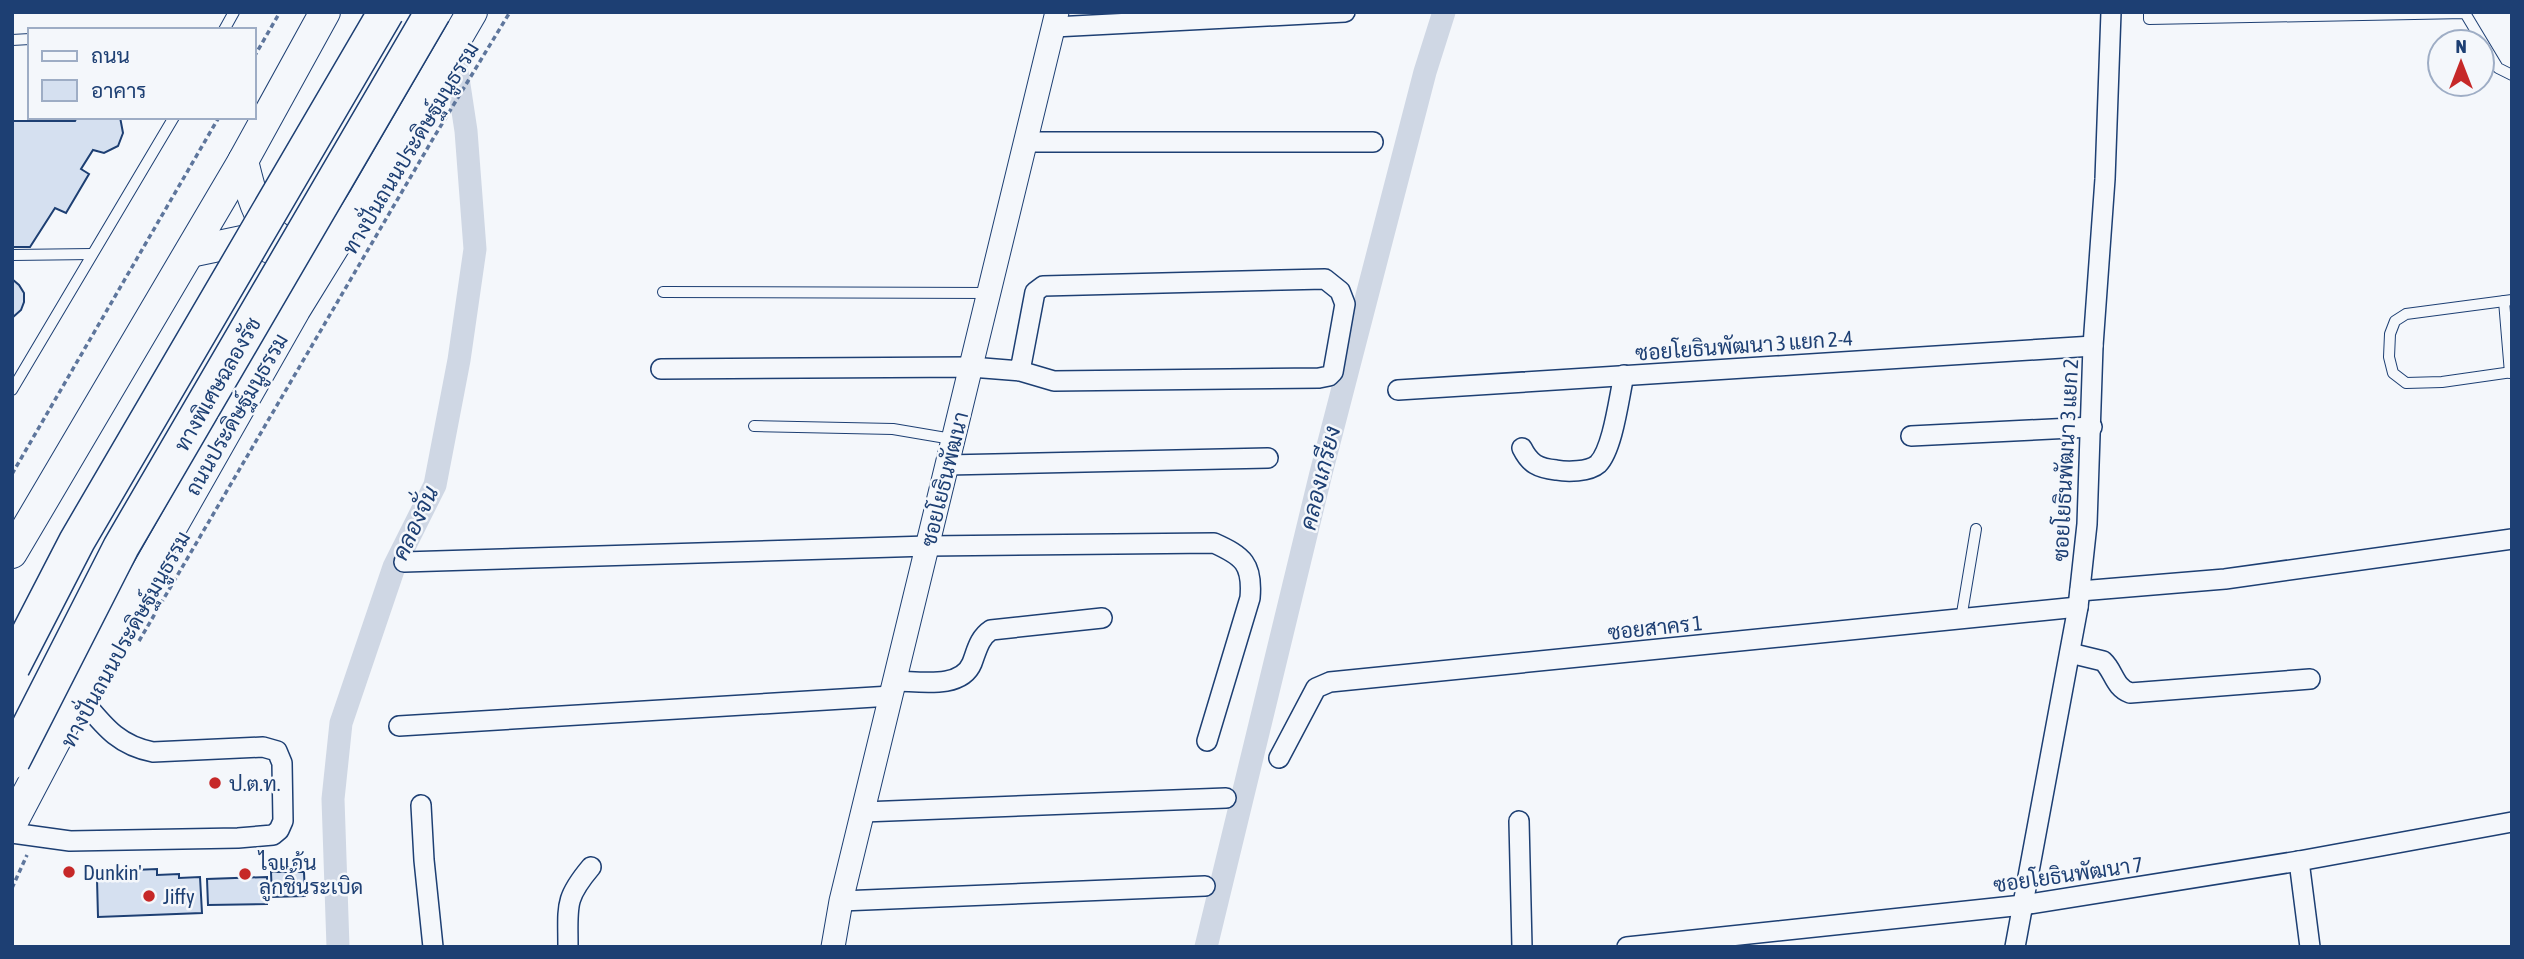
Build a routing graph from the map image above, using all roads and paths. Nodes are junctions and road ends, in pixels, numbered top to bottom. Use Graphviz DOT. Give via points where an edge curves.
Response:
graph roads {
  1 [pos="234,12"];
  2 [pos="280,12"];
  3 [pos="325,12"];
  4 [pos="386,12"];
  5 [pos="433,12"];
  6 [pos="472,12"];
  7 [pos="510,12"];
  8 [pos="1345,12"];
  9 [pos="2111,12"];
  10 [pos="2149,15"];
  11 [pos="1056,20"];
  12 [pos="225,28"];
  13 [pos="256,54"];
  14 [pos="2512,75"];
  15 [pos="259,116"];
  16 [pos="173,119"];
  17 [pos="218,119"];
  18 [pos="1025,142"];
  19 [pos="1373,142"];
  20 [pos="243,160"];
  21 [pos="364,198"];
  22 [pos="190,253"];
  23 [pos="92,254"];
  24 [pos="12,255"];
  25 [pos="663,292"];
  26 [pos="989,293"];
  27 [pos="2508,300"];
  28 [pos="295,310"];
  29 [pos="2093,346"];
  30 [pos="971,367"];
  31 [pos="661,369"];
  32 [pos="1020,371"];
  33 [pos="2511,372"];
  34 [pos="1623,375"];
  35 [pos="12,390"];
  36 [pos="1398,390"];
  37 [pos="754,426"];
  38 [pos="2092,427"];
  39 [pos="1911,436"];
  40 [pos="954,439"];
  41 [pos="1522,448"];
  42 [pos="1268,458"];
  43 [pos="947,465"];
  44 [pos="12,474"];
  45 [pos="1976,529"];
  46 [pos="2512,539"];
  47 [pos="928,546"];
  48 [pos="12,553"];
  49 [pos="404,562"];
  50 [pos="2079,599"];
  51 [pos="1102,618"];
  52 [pos="1961,619"];
  53 [pos="139,641"];
  54 [pos="2070,653"];
  55 [pos="12,667"];
  56 [pos="2310,679"];
  57 [pos="893,689"];
  58 [pos="79,696"];
  59 [pos="399,726"];
  60 [pos="1207,741"];
  61 [pos="1279,758"];
  62 [pos="12,761"];
  63 [pos="1226,798"];
  64 [pos="421,805"];
  65 [pos="863,812"];
  66 [pos="1519,821"];
  67 [pos="2512,822"];
  68 [pos="24,830"];
  69 [pos="12,833"];
  70 [pos="2299,861"];
  71 [pos="591,867"];
  72 [pos="1205,886"];
  73 [pos="12,888"];
  74 [pos="841,901"];
  75 [pos="2023,905"];
  76 [pos="433,947"];
  77 [pos="568,947"];
  78 [pos="833,947"];
  79 [pos="1522,947"];
  80 [pos="1629,947"];
  81 [pos="2015,947"];
  82 [pos="2310,947"];
  1 -- 12 [label="lane"];
  2 -- 13 [label="path"];
  3 -- 15 [label="main road"];
  4 -- 55 [label="highway, ทางพิเศษฉลองรัช, bridge" via="77,541"];
  5 -- 62 [label="highway, ทางพิเศษฉลองรัช, bridge" via="121,547"];
  6 -- 21 [label="main road, ถนนประดิษฐ์มนูธรรม"];
  7 -- 53 [label="path, ทางปั่นถนนประดิษฐ์มนูธรรม"];
  8 -- 11 [label="street"];
  9 -- 29 [label="street, ซอยโยธินพัฒนา 3 แยก 2"];
  10 -- 14 [label="lane" via="2465,13 2498,68"];
  11 -- 18 [label="street, ซอยโยธินพัฒนา"];
  15 -- 20 [label="main road"];
  16 -- 23 [label="lane"];
  17 -- 44 [label="path"];
  18 -- 19 [label="street"];
  18 -- 26 [label="street, ซอยโยธินพัฒนา"];
  20 -- 21 [label="main road" via="259,215 269,231 294,245 318,244"];
  20 -- 22 [label="main road"];
  21 -- 28 [label="main road, ถนนประดิษฐ์มนูธรรม"];
  22 -- 28 [label="main road" via="252,239 280,253 299,271 302,288"];
  22 -- 48 [label="main road"];
  23 -- 24 [label="lane"];
  23 -- 35 [label="lane"];
  25 -- 26 [label="lane"];
  26 -- 30 [label="street, ซอยโยธินพัฒนา"];
  27 -- 33 [label="lane"];
  27 -- 33 [label="lane" via="2406,314 2395,321 2389,357 2393,373 2406,383"];
  28 -- 58 [label="main road, ถนนประดิษฐ์มนูธรรม"];
  29 -- 34 [label="street, ซอยโยธินพัฒนา 3 แยก 2-4"];
  29 -- 38 [label="street, ซอยโยธินพัฒนา 3 แยก 2"];
  30 -- 31 [label="street"];
  30 -- 32 [label="street"];
  30 -- 40 [label="street, ซอยโยธินพัฒนา"];
  32 -- 32 [label="street" via="1054,381 1329,376 1345,304 1340,291 1325,279 1043,286 1035,292"];
  34 -- 36 [label="street, ซอยโยธินพัฒนา 3 แยก 2-4"];
  34 -- 41 [label="street" via="1609,442 1597,465 1562,471 1541,468 1529,461"];
  37 -- 40 [label="lane" via="893,429"];
  38 -- 39 [label="street"];
  38 -- 50 [label="street, ซอยโยธินพัฒนา 3 แยก 2"];
  40 -- 43 [label="street, ซอยโยธินพัฒนา"];
  42 -- 43 [label="street"];
  43 -- 47 [label="street, ซอยโยธินพัฒนา"];
  45 -- 52 [label="lane"];
  46 -- 50 [label="street, ซอยสาคร 1"];
  47 -- 49 [label="street"];
  47 -- 57 [label="street, ซอยโยธินพัฒนา"];
  47 -- 60 [label="street" via="1214,543 1239,554 1252,578 1250,597"];
  50 -- 52 [label="street, ซอยสาคร 1"];
  50 -- 54 [label="street, ซอยโยธินพัฒนา 3 แยก 2"];
  51 -- 57 [label="street" via="991,630 981,637 969,670 960,678"];
  52 -- 61 [label="street, ซอยสาคร 1" via="1329,682 1316,688"];
  54 -- 56 [label="street" via="2103,661 2122,690 2130,693"];
  54 -- 75 [label="street, ซอยโยธินพัฒนา 3 แยก 2"];
  57 -- 59 [label="street"];
  57 -- 65 [label="street, ซอยโยธินพัฒนา"];
  58 -- 68 [label="main road, ถนนประดิษฐ์มนูธรรม"];
  58 -- 68 [label="street" via="107,730 140,750 263,747 277,751 282,763 283,821 279,831 238,838 69,841"];
  63 -- 65 [label="street"];
  64 -- 76 [label="street"];
  65 -- 74 [label="street, ซอยโยธินพัฒนา"];
  66 -- 79 [label="street"];
  67 -- 70 [label="street, ซอยโยธินพัฒนา 7"];
  68 -- 69 [label="street"];
  68 -- 73 [label="path"];
  70 -- 75 [label="street, ซอยโยธินพัฒนา 7"];
  70 -- 82 [label="street"];
  71 -- 77 [label="street" via="573,888 568,905"];
  72 -- 74 [label="street"];
  74 -- 78 [label="street, ซอยโยธินพัฒนา"];
  75 -- 80 [label="street, ซอยโยธินพัฒนา 7"];
  75 -- 81 [label="street, ซอยโยธินพัฒนา 3 แยก 2"];
}
